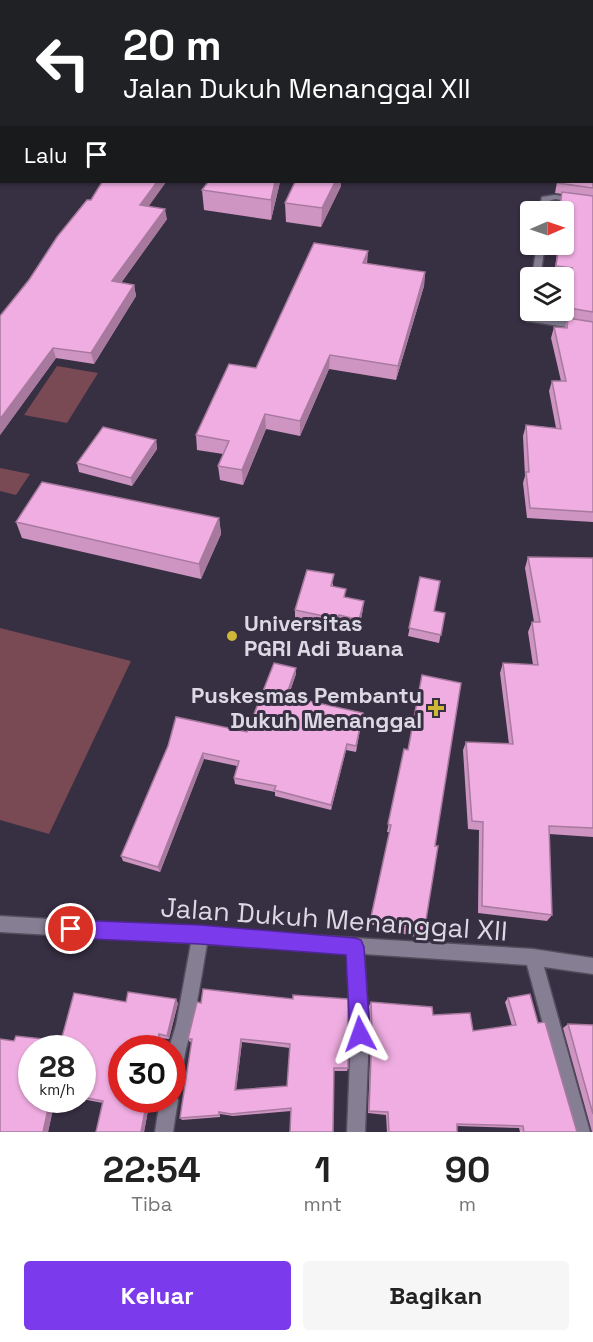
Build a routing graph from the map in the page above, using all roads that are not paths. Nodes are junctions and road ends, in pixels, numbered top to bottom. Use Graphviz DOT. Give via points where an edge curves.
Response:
graph roads {
  1 [pos="545,201"];
  2 [pos="593,203"];
  3 [pos="538,321"];
  4 [pos="593,328"];
  5 [pos="0,924"];
  6 [pos="200,935"];
  7 [pos="355,947"];
  8 [pos="533,957"];
  9 [pos="593,966"];
  10 [pos="182,1035"];
  11 [pos="167,1113"];
  12 [pos="164,1132"];
  13 [pos="356,1132"];
  14 [pos="581,1132"];
  1 -- 2 [label="street" via="549,198"];
  3 -- 4 [label="street"];
  5 -- 6 [label="street, Jalan Dukuh Menanggal XII"];
  6 -- 7 [label="street, Jalan Dukuh Menanggal XII"];
  6 -- 10 [label="street"];
  7 -- 8 [label="street, Jalan Dukuh Menanggal XII"];
  7 -- 13 [label="street" via="360,1034"];
  8 -- 9 [label="street, Jalan Dukuh Menanggal XII"];
  8 -- 14 [label="street"];
  11 -- 12 [label="street"];
}
